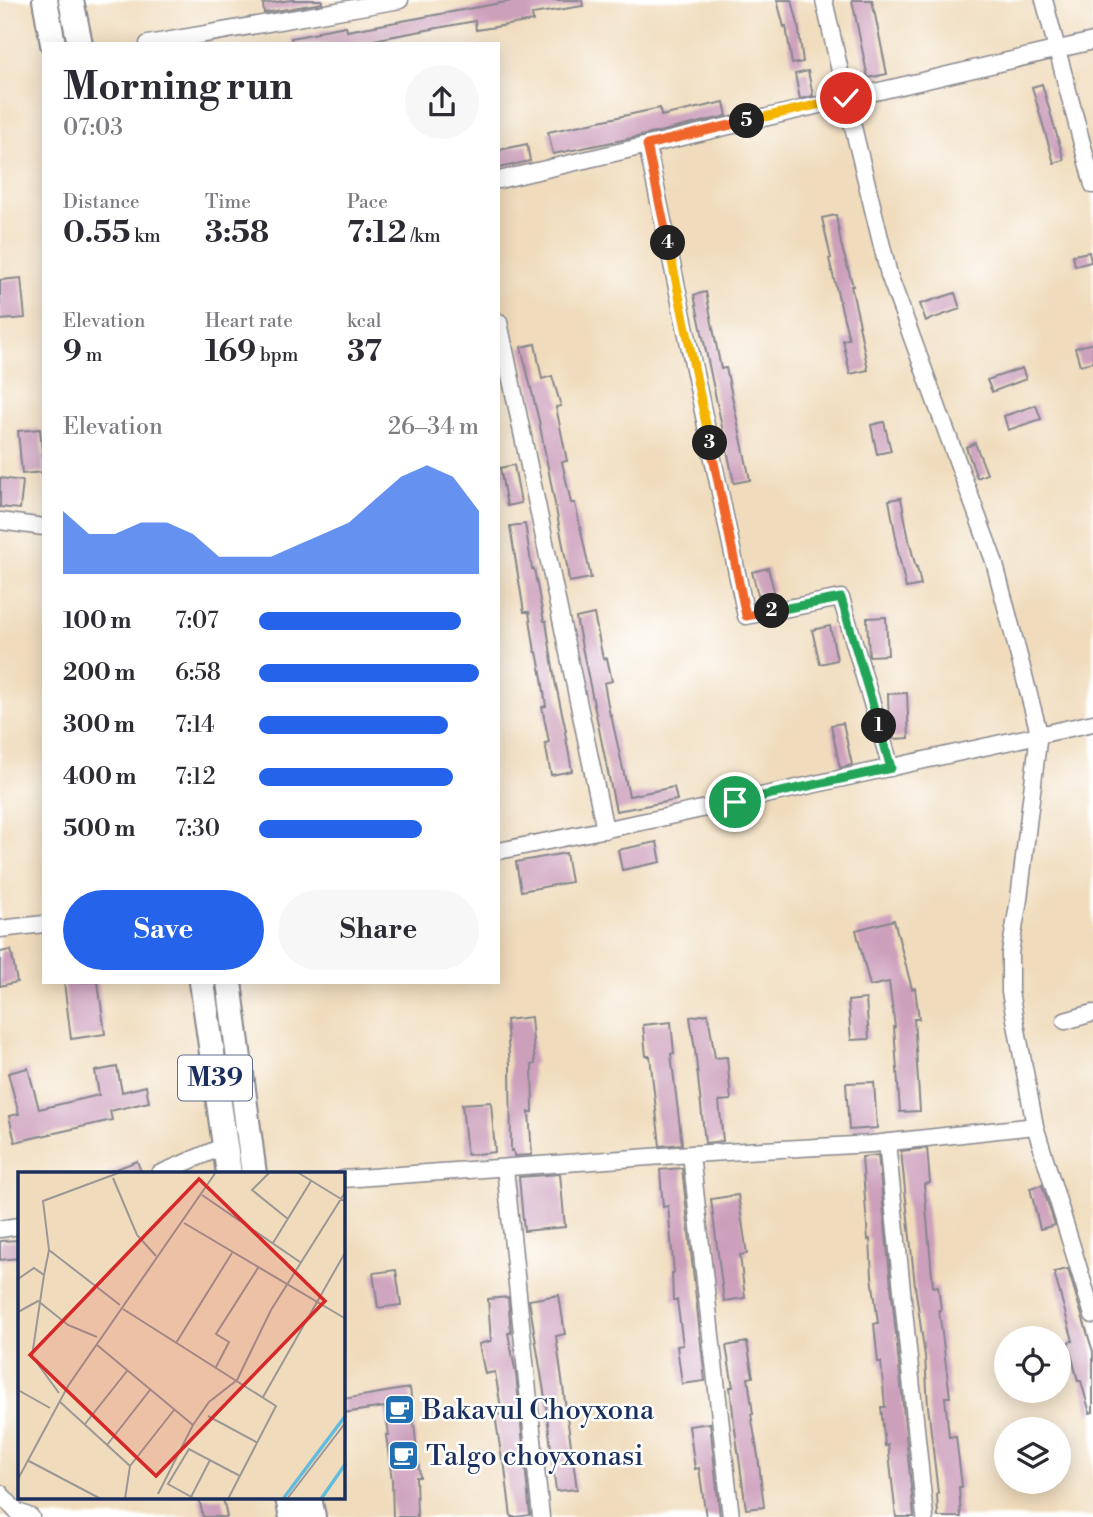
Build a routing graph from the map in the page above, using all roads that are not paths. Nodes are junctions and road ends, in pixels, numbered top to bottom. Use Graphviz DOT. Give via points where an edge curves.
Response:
graph roads {
  1 [pos="44,0"];
  2 [pos="71,0"];
  3 [pos="400,0"];
  4 [pos="824,0"];
  5 [pos="1044,0"];
  6 [pos="1093,41"];
  7 [pos="53,42"];
  8 [pos="80,42"];
  9 [pos="159,42"];
  10 [pos="1057,49"];
  11 [pos="846,98"];
  12 [pos="647,145"];
  13 [pos="500,180"];
  14 [pos="1093,185"];
  15 [pos="500,327"];
  16 [pos="0,521"];
  17 [pos="42,527"];
  18 [pos="1093,723"];
  19 [pos="1039,733"];
  20 [pos="891,768"];
  21 [pos="605,830"];
  22 [pos="500,851"];
  23 [pos="42,923"];
  24 [pos="0,929"];
  25 [pos="202,984"];
  26 [pos="229,984"];
  27 [pos="1093,1013"];
  28 [pos="1065,1021"];
  29 [pos="215,1080"];
  30 [pos="243,1090"];
  31 [pos="1035,1126"];
  32 [pos="887,1142"];
  33 [pos="224,1146"];
  34 [pos="691,1154"];
  35 [pos="505,1168"];
  36 [pos="164,1172"];
  37 [pos="229,1172"];
  38 [pos="254,1172"];
  39 [pos="345,1179"];
  40 [pos="18,1226"];
  41 [pos="0,1229"];
  42 [pos="1093,1315"];
  43 [pos="0,1493"];
  44 [pos="31,1517"];
  45 [pos="541,1517"];
  46 [pos="731,1517"];
  47 [pos="925,1517"];
  1 -- 7 [label="highway"];
  2 -- 8 [label="highway"];
  3 -- 9 [label="street"];
  4 -- 11 [label="street"];
  5 -- 10 [label="street"];
  6 -- 10 [label="street"];
  10 -- 11 [label="street"];
  10 -- 14 [label="street"];
  11 -- 12 [label="street"];
  11 -- 19 [label="street" via="889,275 994,561"];
  12 -- 13 [label="street"];
  12 -- 20 [label="street" via="746,616 841,598"];
  15 -- 21 [label="street"];
  16 -- 17 [label="street"];
  18 -- 19 [label="street"];
  19 -- 20 [label="street"];
  19 -- 31 [label="street" via="1010,953 1010,992"];
  20 -- 21 [label="street"];
  21 -- 22 [label="street"];
  23 -- 24 [label="street"];
  25 -- 29 [label="highway, M39"];
  26 -- 30 [label="highway, M39"];
  27 -- 28 [label="street"];
  29 -- 30 [label="highway" via="230,1097"];
  29 -- 33 [label="highway, M39"];
  30 -- 38 [label="highway, M39"];
  31 -- 32 [label="street"];
  31 -- 42 [label="street"];
  32 -- 34 [label="street"];
  32 -- 47 [label="street"];
  33 -- 36 [label="street"];
  33 -- 37 [label="highway, M39"];
  34 -- 35 [label="street"];
  34 -- 46 [label="street"];
  35 -- 39 [label="street"];
  35 -- 45 [label="street"];
  40 -- 41 [label="street"];
  43 -- 44 [label="street" via="16,1511"];
}
